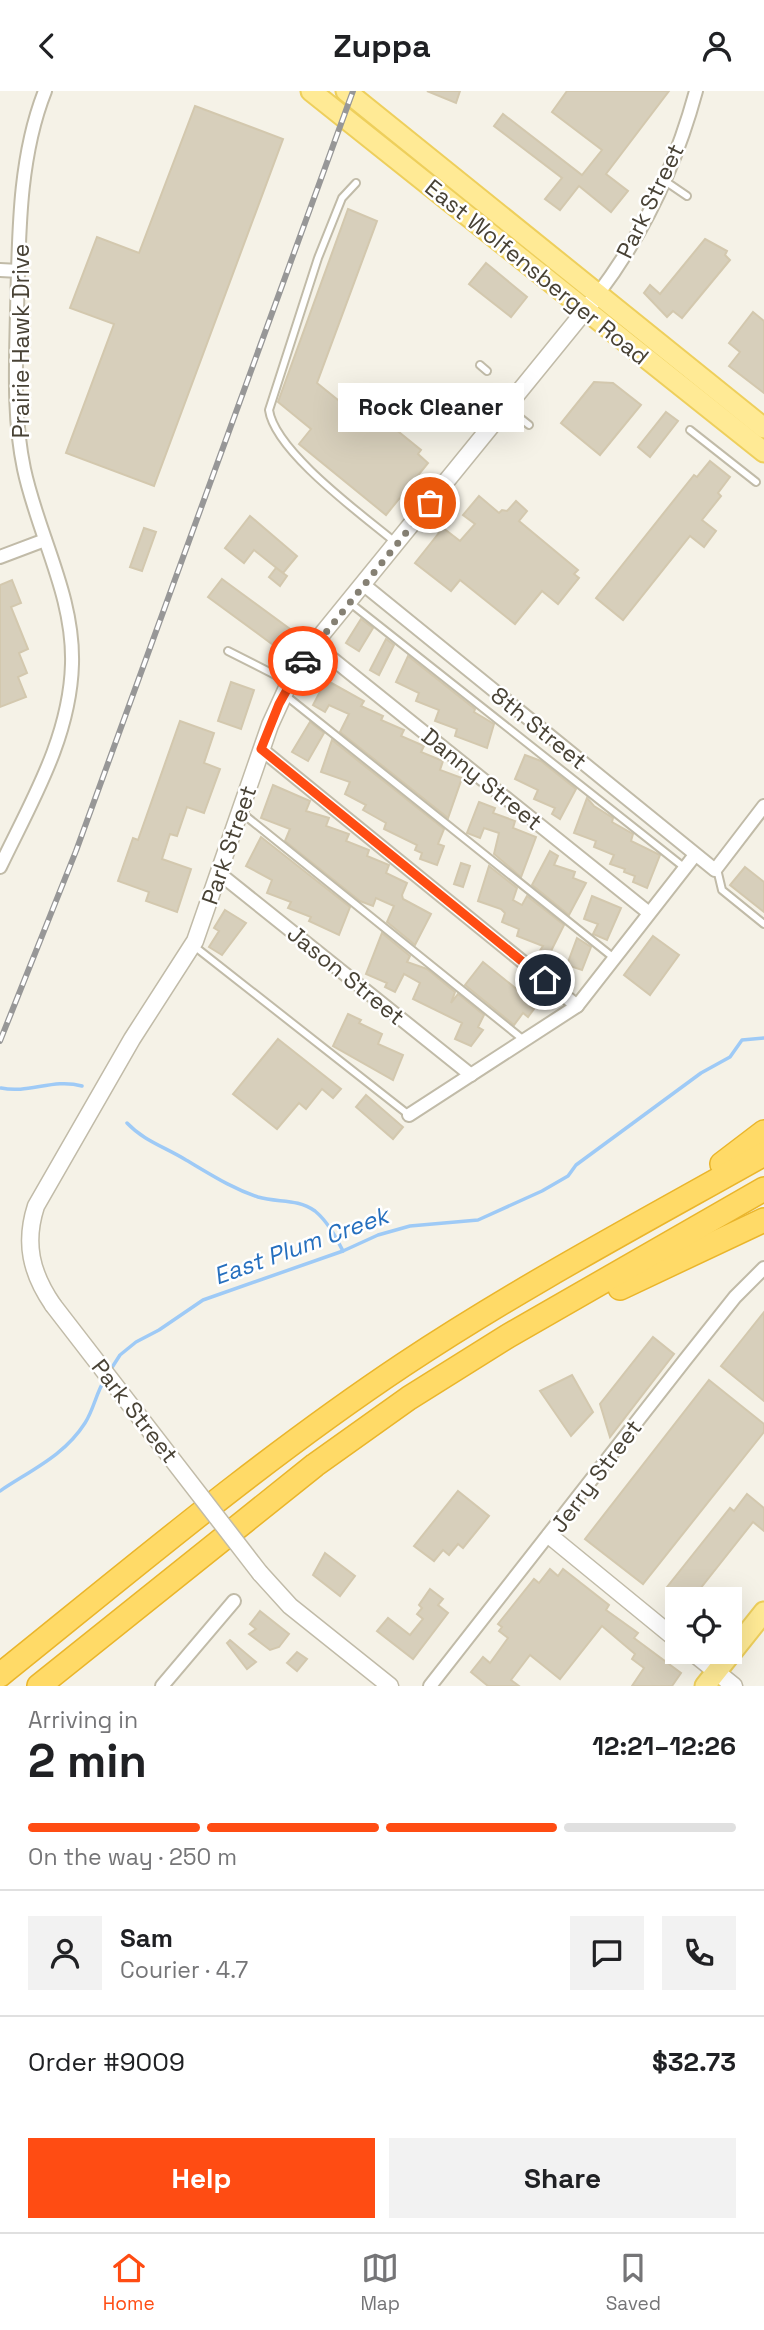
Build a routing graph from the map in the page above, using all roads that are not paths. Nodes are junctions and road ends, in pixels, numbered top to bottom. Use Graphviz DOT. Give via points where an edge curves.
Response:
graph roads {
  1 [pos="45,91"];
  2 [pos="311,91"];
  3 [pos="346,91"];
  4 [pos="696,91"];
  5 [pos="665,181"];
  6 [pos="356,183"];
  7 [pos="687,196"];
  8 [pos="0,270"];
  9 [pos="19,271"];
  10 [pos="592,302"];
  11 [pos="480,365"];
  12 [pos="487,371"];
  13 [pos="507,407"];
  14 [pos="529,425"];
  15 [pos="764,428"];
  16 [pos="690,430"];
  17 [pos="764,452"];
  18 [pos="756,482"];
  19 [pos="45,540"];
  20 [pos="397,543"];
  21 [pos="0,557"];
  22 [pos="364,585"];
  23 [pos="349,602"];
  24 [pos="314,644"];
  25 [pos="228,651"];
  26 [pos="287,688"];
  27 [pos="261,749"];
  28 [pos="764,806"];
  29 [pos="241,811"];
  30 [pos="695,855"];
  31 [pos="0,867"];
  32 [pos="685,868"];
  33 [pos="715,869"];
  34 [pos="220,874"];
  35 [pos="649,913"];
  36 [pos="764,924"];
  37 [pos="193,945"];
  38 [pos="614,958"];
  39 [pos="576,1006"];
  40 [pos="525,1041"];
  41 [pos="471,1075"];
  42 [pos="408,1115"];
  43 [pos="764,1132"];
  44 [pos="764,1154"];
  45 [pos="764,1189"];
  46 [pos="764,1220"];
  47 [pos="604,1244"];
  48 [pos="764,1268"];
  49 [pos="508,1336"];
  50 [pos="550,1536"];
  51 [pos="234,1601"];
  52 [pos="764,1612"];
  53 [pos="665,1630"];
  54 [pos="700,1664"];
  55 [pos="0,1675"];
  56 [pos="711,1679"];
  57 [pos="39,1686"];
  58 [pos="162,1686"];
  59 [pos="390,1686"];
  60 [pos="430,1686"];
  61 [pos="734,1686"];
  1 -- 9 [label="street, Prairie Hawk Drive" via="27,161"];
  2 -- 10 [label="main road, East Wolfensberger Road"];
  3 -- 10 [label="main road, East Wolfensberger Road"];
  4 -- 5 [label="street, Park Street"];
  5 -- 7 [label="lane"];
  5 -- 10 [label="street, Park Street" via="641,230"];
  6 -- 20 [label="lane" via="342,198 318,258 269,410 277,430 306,464"];
  8 -- 9 [label="street"];
  9 -- 19 [label="street, Prairie Hawk Drive" via="17,418 25,475"];
  10 -- 13 [label="street, Park Street"];
  10 -- 15 [label="main road, East Wolfensberger Road"];
  10 -- 17 [label="main road, East Wolfensberger Road"];
  11 -- 12 [label="lane"];
  13 -- 14 [label="lane"];
  13 -- 20 [label="street, Park Street"];
  16 -- 18 [label="lane"];
  19 -- 21 [label="street"];
  19 -- 31 [label="street, Prairie Hawk Drive" via="68,612 72,649 69,696 50,762"];
  20 -- 22 [label="street, Park Street"];
  22 -- 23 [label="street, Park Street"];
  22 -- 30 [label="street, 8th Street"];
  23 -- 24 [label="street, Park Street"];
  23 -- 32 [label="lane"];
  24 -- 26 [label="street, Park Street"];
  24 -- 35 [label="street, Danny Street"];
  25 -- 26 [label="lane"];
  26 -- 27 [label="street, Park Street"];
  26 -- 38 [label="lane"];
  27 -- 29 [label="street, Park Street"];
  27 -- 39 [label="street"];
  28 -- 33 [label="street"];
  29 -- 34 [label="street, Park Street"];
  29 -- 40 [label="lane"];
  30 -- 32 [label="street"];
  30 -- 33 [label="street, 8th Street"];
  32 -- 35 [label="street"];
  33 -- 36 [label="lane" via="722,890"];
  34 -- 37 [label="street, Park Street"];
  34 -- 41 [label="street, Jason Street"];
  35 -- 38 [label="street"];
  37 -- 42 [label="lane"];
  37 -- 59 [label="street, Park Street, bridge" via="131,1039 36,1206 30,1230 36,1277 260,1573 290,1606"];
  38 -- 39 [label="street"];
  39 -- 40 [label="street"];
  40 -- 41 [label="street"];
  41 -- 42 [label="street"];
  43 -- 47 [label="highway"];
  44 -- 47 [label="highway"];
  45 -- 49 [label="highway"];
  46 -- 49 [label="highway"];
  47 -- 55 [label="highway" via="404,1364 337,1411"];
  48 -- 50 [label="street, Jerry Street" via="692,1350"];
  49 -- 57 [label="highway" via="315,1465"];
  50 -- 53 [label="street"];
  50 -- 60 [label="street, Jerry Street"];
  51 -- 58 [label="street"];
  52 -- 56 [label="main road"];
  54 -- 56 [label="street"];
  56 -- 61 [label="street"];
}
